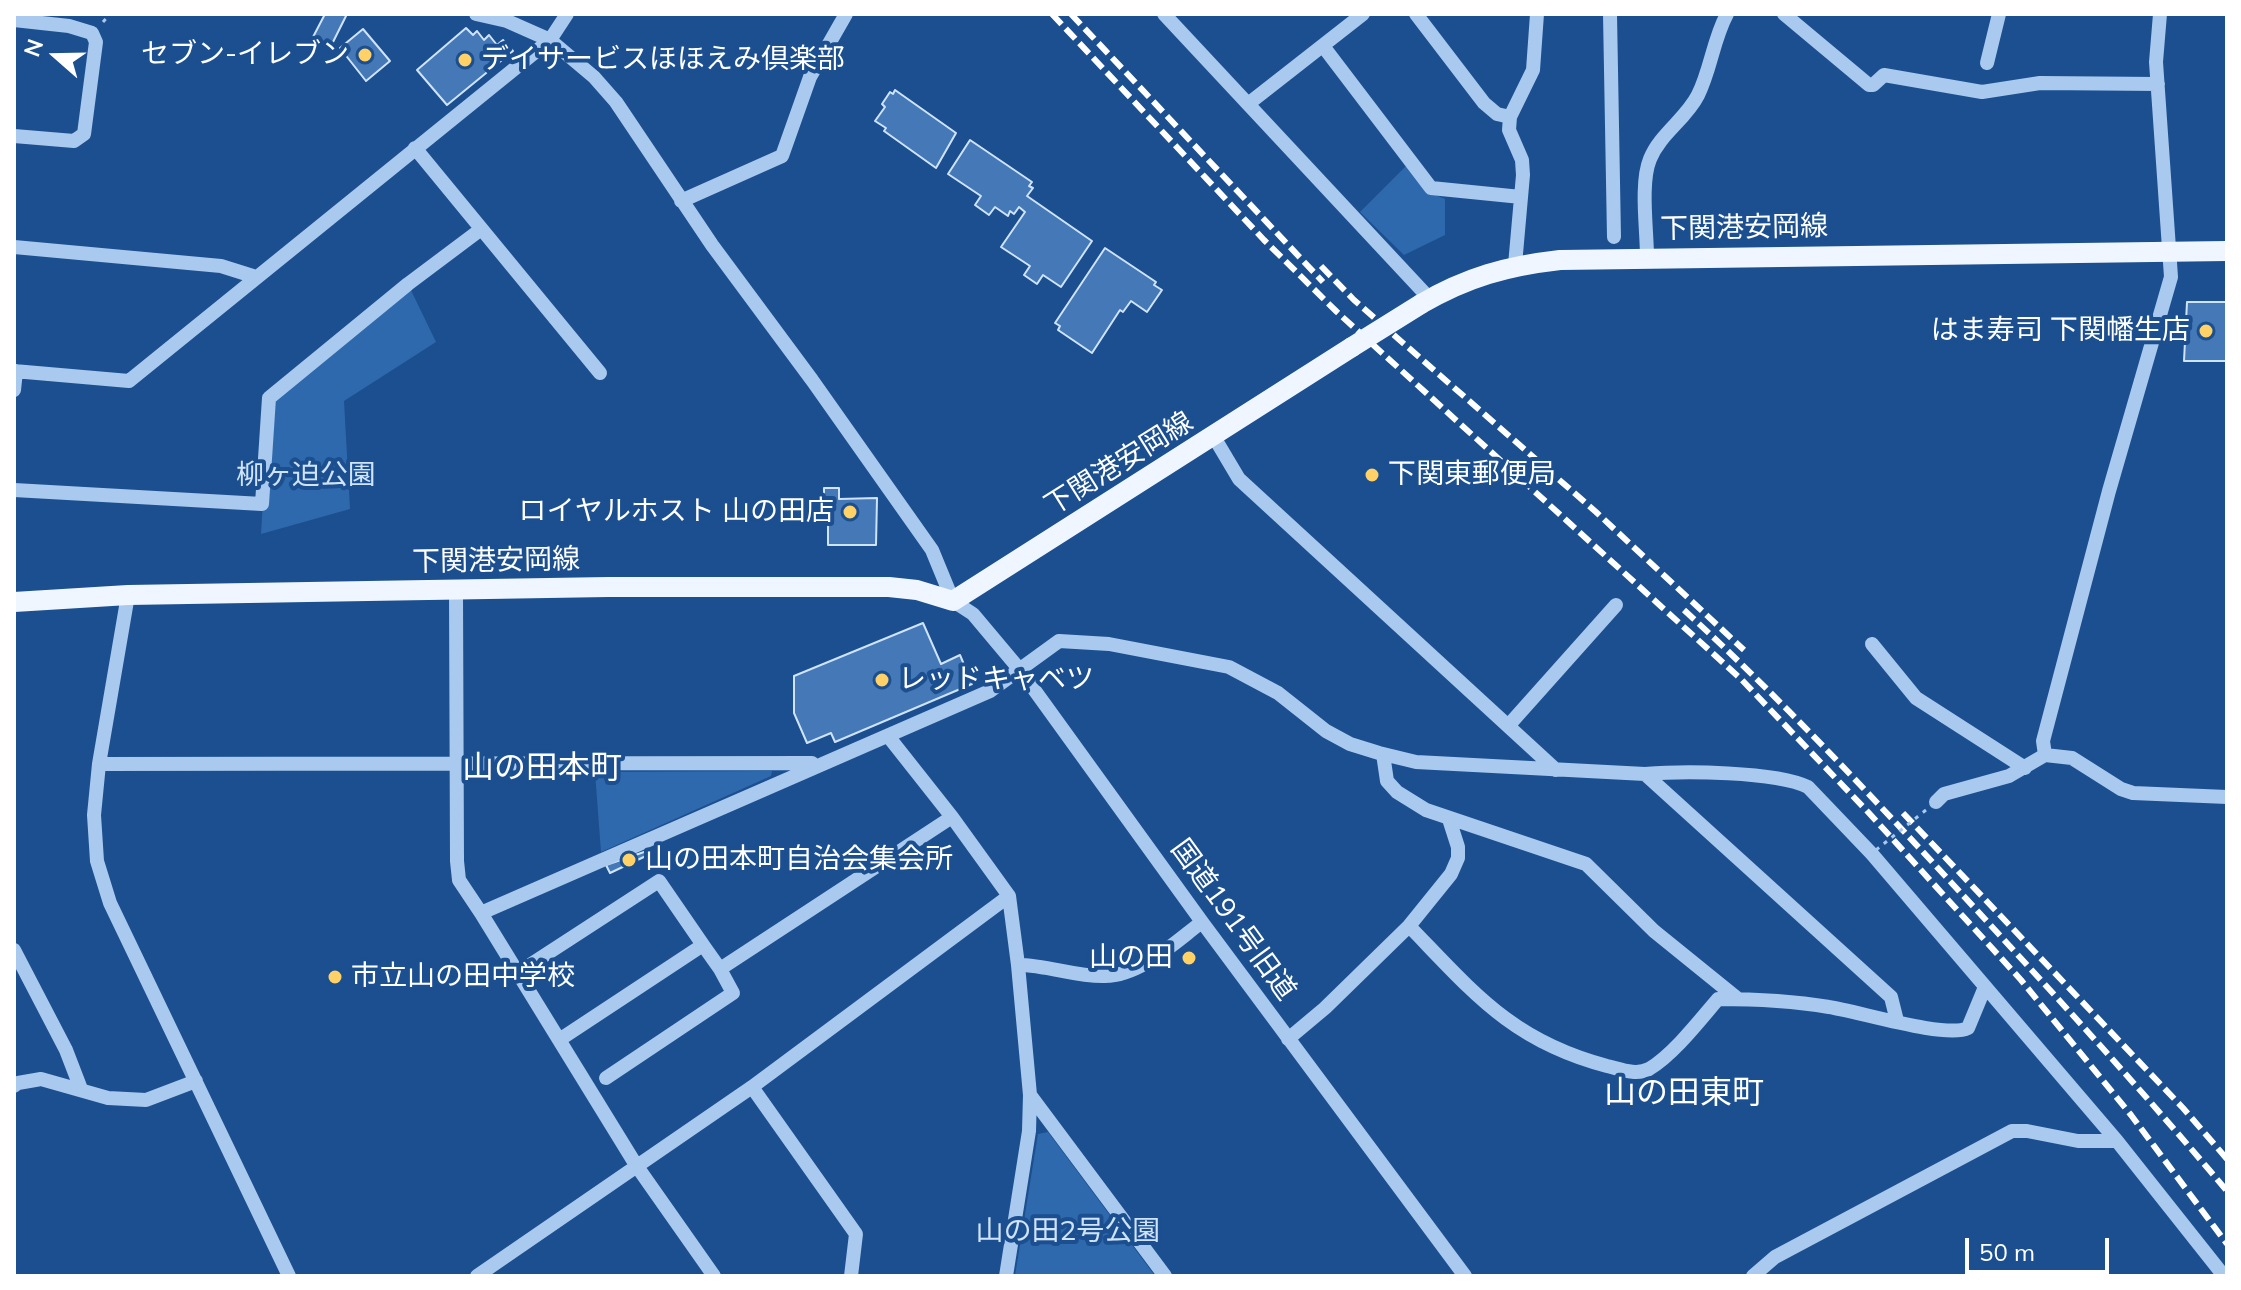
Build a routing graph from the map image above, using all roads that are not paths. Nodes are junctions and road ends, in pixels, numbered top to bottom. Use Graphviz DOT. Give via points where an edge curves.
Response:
graph roads {
  1 [pos="476,14"];
  2 [pos="567,14"];
  3 [pos="846,14"];
  4 [pos="1164,14"];
  5 [pos="1363,14"];
  6 [pos="1416,14"];
  7 [pos="1537,14"];
  8 [pos="1610,14"];
  9 [pos="1727,14"];
  10 [pos="1784,14"];
  11 [pos="1999,14"];
  12 [pos="2160,14"];
  13 [pos="14,20"];
  14 [pos="550,40"];
  15 [pos="1323,46"];
  16 [pos="1987,63"];
  17 [pos="2158,84"];
  18 [pos="1248,104"];
  19 [pos="1510,117"];
  20 [pos="14,136"];
  21 [pos="415,148"];
  22 [pos="1521,197"];
  23 [pos="681,201"];
  24 [pos="480,230"];
  25 [pos="1614,237"];
  26 [pos="14,247"];
  27 [pos="2171,251"];
  28 [pos="2227,251"];
  29 [pos="1647,257"];
  30 [pos="1515,265"];
  31 [pos="256,277"];
  32 [pos="1426,301"];
  33 [pos="15,371"];
  34 [pos="600,373"];
  35 [pos="14,390"];
  36 [pos="1214,437"];
  37 [pos="14,490"];
  38 [pos="456,591"];
  39 [pos="128,595"];
  40 [pos="953,601"];
  41 [pos="14,602"];
  42 [pos="1616,605"];
  43 [pos="1872,644"];
  44 [pos="1020,670"];
  45 [pos="1508,726"];
  46 [pos="888,736"];
  47 [pos="1383,754"];
  48 [pos="2045,755"];
  49 [pos="820,762"];
  50 [pos="99,764"];
  51 [pos="455,765"];
  52 [pos="2025,768"];
  53 [pos="1556,770"];
  54 [pos="1645,774"];
  55 [pos="2227,797"];
  56 [pos="1936,802"];
  57 [pos="952,817"];
  58 [pos="1449,819"];
  59 [pos="1009,896"];
  60 [pos="481,913"];
  61 [pos="1202,922"];
  62 [pos="1409,926"];
  63 [pos="703,945"];
  64 [pos="14,950"];
  65 [pos="1018,965"];
  66 [pos="720,969"];
  67 [pos="519,972"];
  68 [pos="1985,987"];
  69 [pos="1738,999"];
  70 [pos="1897,1021"];
  71 [pos="1288,1039"];
  72 [pos="559,1040"];
  73 [pos="606,1078"];
  74 [pos="196,1081"];
  75 [pos="14,1086"];
  76 [pos="752,1087"];
  77 [pos="81,1089"];
  78 [pos="1030,1095"];
  79 [pos="2117,1141"];
  80 [pos="636,1165"];
  81 [pos="2220,1275"];
  82 [pos="289,1276"];
  83 [pos="477,1276"];
  84 [pos="714,1276"];
  85 [pos="851,1276"];
  86 [pos="1006,1276"];
  87 [pos="1165,1276"];
  88 [pos="1465,1276"];
  89 [pos="1753,1276"];
  1 -- 14 [label="street"];
  2 -- 14 [label="street"];
  3 -- 23 [label="street" via="810,77 782,156"];
  4 -- 18 [label="street"];
  5 -- 15 [label="street"];
  6 -- 19 [label="street" via="1484,103"];
  7 -- 19 [label="street" via="1533,70"];
  8 -- 25 [label="street"];
  9 -- 29 [label="street" via="1699,94 1651,157 1646,174"];
  10 -- 17 [label="street" via="1869,85 1884,75 1982,92 2040,83"];
  11 -- 16 [label="street"];
  12 -- 17 [label="street" via="2155,44"];
  13 -- 20 [label="street" via="69,26 92,33 96,42 84,134 74,141"];
  14 -- 21 [label="street"];
  14 -- 23 [label="street" via="616,102"];
  15 -- 18 [label="street"];
  15 -- 22 [label="street" via="1431,188"];
  17 -- 27 [label="street"];
  18 -- 32 [label="street"];
  19 -- 22 [label="street" via="1509,130 1522,160"];
  21 -- 24 [label="street"];
  21 -- 31 [label="street"];
  22 -- 30 [label="street"];
  23 -- 40 [label="street" via="932,550"];
  24 -- 34 [label="street"];
  24 -- 37 [label="street" via="269,398 262,504"];
  26 -- 31 [label="street" via="191,262"];
  27 -- 28 [label="main road, 下関港安岡線"];
  27 -- 29 [label="main road, 下関港安岡線"];
  27 -- 48 [label="street" via="2167,299 2062,661 2043,741"];
  29 -- 30 [label="main road, 下関港安岡線"];
  30 -- 32 [label="main road, 下関港安岡線"];
  31 -- 33 [label="street" via="129,381"];
  32 -- 36 [label="main road, 下関港安岡線, bridge"];
  33 -- 35 [label="street"];
  36 -- 40 [label="main road, 下関港安岡線"];
  36 -- 45 [label="street" via="1239,479"];
  38 -- 39 [label="main road, 下関港安岡線"];
  38 -- 40 [label="main road, 下関港安岡線" via="889,587"];
  38 -- 51 [label="street"];
  39 -- 41 [label="main road, 下関港安岡線"];
  39 -- 50 [label="street"];
  40 -- 44 [label="street, 国道191号旧道" via="973,614"];
  42 -- 45 [label="street"];
  43 -- 52 [label="street" via="1916,698"];
  44 -- 46 [label="street" via="990,691"];
  44 -- 47 [label="street" via="1059,641 1212,662 1252,677 1350,744"];
  44 -- 61 [label="street, 国道191号旧道"];
  45 -- 53 [label="street"];
  46 -- 49 [label="street"];
  46 -- 57 [label="street"];
  47 -- 53 [label="street" via="1416,762"];
  47 -- 58 [label="street" via="1392,787"];
  48 -- 52 [label="street"];
  48 -- 55 [label="street" via="2083,763 2133,793"];
  49 -- 51 [label="street"];
  49 -- 60 [label="street"];
  50 -- 51 [label="street"];
  50 -- 74 [label="street" via="97,861 110,903"];
  51 -- 60 [label="street" via="459,880"];
  52 -- 56 [label="street" via="1944,794"];
  53 -- 54 [label="street"];
  54 -- 68 [label="street" via="1750,776 1795,780 1808,787 1874,852"];
  54 -- 70 [label="street" via="1891,997"];
  57 -- 59 [label="street"];
  57 -- 66 [label="street"];
  58 -- 62 [label="street" via="1458,858"];
  58 -- 69 [label="street" via="1586,864 1654,931"];
  59 -- 65 [label="street"];
  59 -- 76 [label="street"];
  60 -- 67 [label="street"];
  61 -- 65 [label="street" via="1139,967 1113,976"];
  61 -- 71 [label="street, 国道191号旧道"];
  62 -- 69 [label="street" via="1464,985 1522,1032 1575,1056 1632,1072 1650,1069 1718,999"];
  62 -- 71 [label="street"];
  63 -- 66 [label="street"];
  63 -- 67 [label="street" via="659,881"];
  63 -- 72 [label="street"];
  64 -- 77 [label="street"];
  65 -- 78 [label="street"];
  66 -- 73 [label="street" via="733,993"];
  67 -- 72 [label="street"];
  68 -- 70 [label="street" via="1968,1028 1961,1031"];
  68 -- 79 [label="street"];
  69 -- 70 [label="street" via="1820,1006"];
  71 -- 88 [label="street, 国道191号旧道"];
  72 -- 80 [label="street"];
  74 -- 77 [label="street" via="146,1100 108,1098"];
  74 -- 82 [label="street"];
  75 -- 77 [label="street" via="41,1079"];
  76 -- 80 [label="street"];
  76 -- 85 [label="street" via="856,1234"];
  78 -- 86 [label="street"];
  78 -- 87 [label="street"];
  79 -- 81 [label="street"];
  79 -- 89 [label="street" via="2012,1131 1775,1257"];
  80 -- 83 [label="street"];
  80 -- 84 [label="street"];
}
